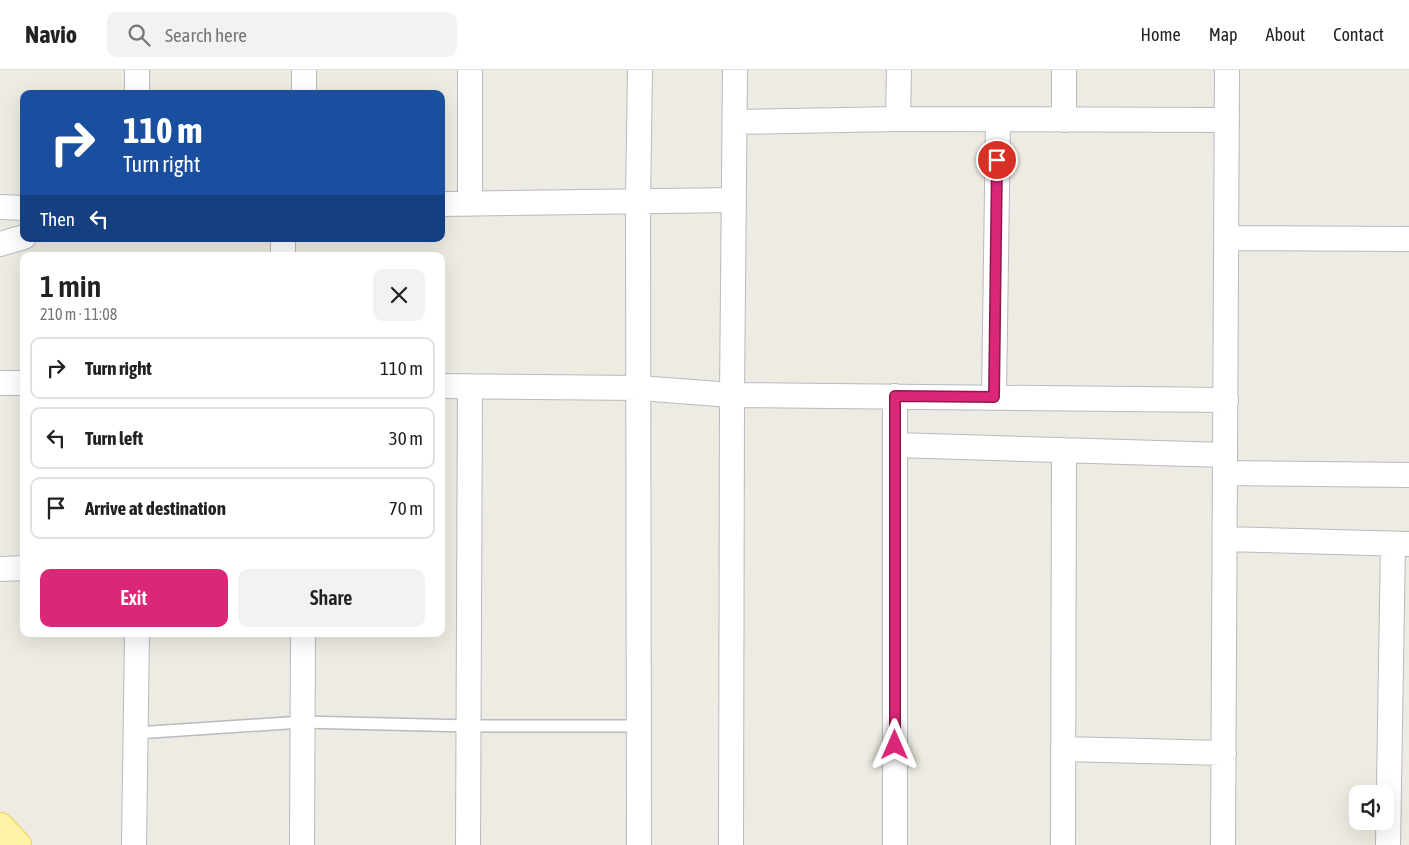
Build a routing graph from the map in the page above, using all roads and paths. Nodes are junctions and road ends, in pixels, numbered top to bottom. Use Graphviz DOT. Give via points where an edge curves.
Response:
graph roads {
  1 [pos="137,70"];
  2 [pos="304,70"];
  3 [pos="470,70"];
  4 [pos="640,70"];
  5 [pos="736,70"];
  6 [pos="899,70"];
  7 [pos="1064,70"];
  8 [pos="1227,70"];
  9 [pos="137,90"];
  10 [pos="304,90"];
  11 [pos="898,119"];
  12 [pos="998,120"];
  13 [pos="1064,120"];
  14 [pos="1227,120"];
  15 [pos="735,122"];
  16 [pos="734,200"];
  17 [pos="638,202"];
  18 [pos="445,204"];
  19 [pos="470,204"];
  20 [pos="0,208"];
  21 [pos="20,208"];
  22 [pos="20,238"];
  23 [pos="1226,238"];
  24 [pos="1409,239"];
  25 [pos="0,244"];
  26 [pos="0,383"];
  27 [pos="20,384"];
  28 [pos="445,386"];
  29 [pos="470,387"];
  30 [pos="639,388"];
  31 [pos="732,395"];
  32 [pos="895,396"];
  33 [pos="994,397"];
  34 [pos="1226,400"];
  35 [pos="895,445"];
  36 [pos="1064,450"];
  37 [pos="1225,464"];
  38 [pos="1409,475"];
  39 [pos="1225,539"];
  40 [pos="1401,544"];
  41 [pos="0,568"];
  42 [pos="20,568"];
  43 [pos="137,637"];
  44 [pos="303,637"];
  45 [pos="302,722"];
  46 [pos="469,726"];
  47 [pos="638,726"];
  48 [pos="136,733"];
  49 [pos="1064,749"];
  50 [pos="1224,754"];
  51 [pos="0,827"];
  52 [pos="1395,831"];
  53 [pos="17,845"];
  54 [pos="134,845"];
  55 [pos="302,845"];
  56 [pos="468,845"];
  57 [pos="639,845"];
  58 [pos="731,845"];
  59 [pos="896,845"];
  60 [pos="1063,845"];
  61 [pos="1223,845"];
  1 -- 9 [label="street"];
  2 -- 10 [label="street"];
  3 -- 19 [label="street"];
  4 -- 17 [label="street"];
  5 -- 15 [label="street"];
  6 -- 11 [label="street"];
  7 -- 13 [label="street"];
  8 -- 14 [label="street"];
  11 -- 12 [label="street"];
  11 -- 15 [label="street"];
  12 -- 13 [label="street"];
  12 -- 33 [label="street"];
  13 -- 14 [label="street"];
  14 -- 23 [label="street"];
  15 -- 16 [label="street"];
  16 -- 17 [label="street"];
  16 -- 31 [label="street"];
  17 -- 19 [label="street"];
  17 -- 30 [label="street"];
  18 -- 19 [label="street"];
  20 -- 21 [label="street"];
  22 -- 25 [label="street"];
  23 -- 24 [label="street"];
  23 -- 34 [label="street"];
  26 -- 27 [label="street"];
  28 -- 29 [label="street"];
  29 -- 30 [label="street"];
  29 -- 46 [label="street"];
  30 -- 31 [label="street"];
  30 -- 47 [label="street"];
  31 -- 32 [label="street"];
  31 -- 58 [label="street"];
  32 -- 33 [label="street"];
  32 -- 35 [label="street"];
  33 -- 34 [label="street"];
  34 -- 37 [label="street"];
  35 -- 36 [label="street"];
  35 -- 59 [label="street"];
  36 -- 37 [label="street"];
  36 -- 49 [label="street"];
  37 -- 38 [label="street"];
  37 -- 39 [label="street"];
  39 -- 40 [label="street"];
  39 -- 50 [label="street"];
  40 -- 52 [label="street"];
  41 -- 42 [label="street"];
  43 -- 48 [label="street"];
  44 -- 45 [label="street"];
  45 -- 46 [label="lane"];
  45 -- 48 [label="lane"];
  45 -- 55 [label="street"];
  46 -- 47 [label="lane"];
  46 -- 56 [label="street"];
  47 -- 57 [label="street"];
  48 -- 54 [label="street"];
  49 -- 50 [label="street"];
  49 -- 60 [label="street"];
  50 -- 61 [label="street"];
  51 -- 53 [label="main road"];
}
